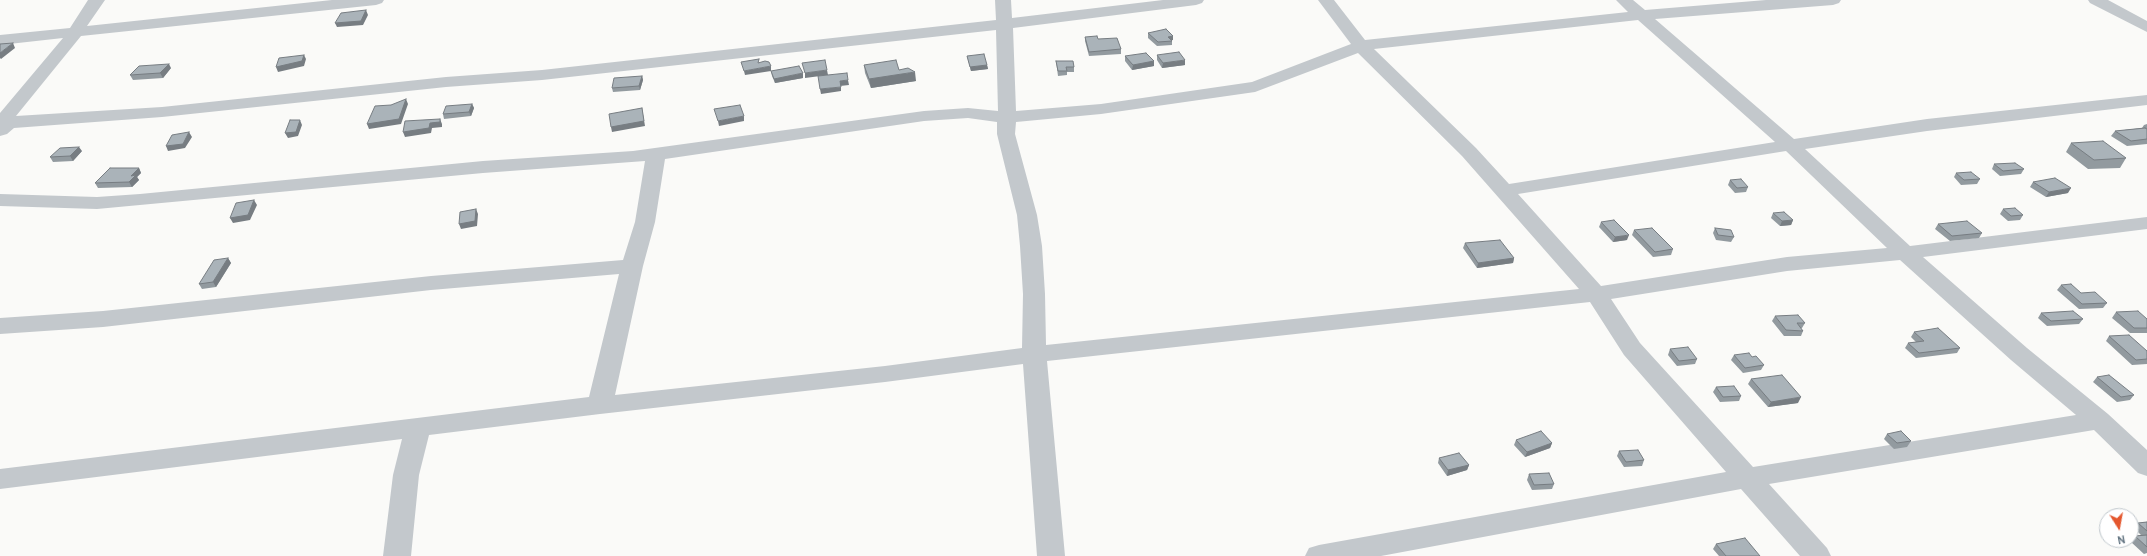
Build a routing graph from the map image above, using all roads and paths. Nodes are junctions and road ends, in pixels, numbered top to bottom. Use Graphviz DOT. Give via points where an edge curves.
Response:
graph roads {
  1 [pos="97,0"];
  2 [pos="376,0"];
  3 [pos="1003,0"];
  4 [pos="1196,0"];
  5 [pos="1326,0"];
  6 [pos="1624,0"];
  7 [pos="1833,0"];
  8 [pos="2096,0"];
  9 [pos="1641,16"];
  10 [pos="1005,23"];
  11 [pos="2147,27"];
  12 [pos="76,32"];
  13 [pos="0,40"];
  14 [pos="1361,46"];
  15 [pos="2147,100"];
  16 [pos="1007,117"];
  17 [pos="3,125"];
  18 [pos="1790,145"];
  19 [pos="656,154"];
  20 [pos="1502,191"];
  21 [pos="0,200"];
  22 [pos="2147,223"];
  23 [pos="1905,252"];
  24 [pos="632,266"];
  25 [pos="1596,294"];
  26 [pos="0,326"];
  27 [pos="1034,354"];
  28 [pos="600,405"];
  29 [pos="2098,420"];
  30 [pos="418,428"];
  31 [pos="2147,466"];
  32 [pos="1747,478"];
  33 [pos="0,479"];
  34 [pos="397,556"];
  35 [pos="1051,556"];
  36 [pos="1319,556"];
  37 [pos="1817,556"];
  1 -- 12 [label="street"];
  2 -- 12 [label="street"];
  3 -- 10 [label="street"];
  4 -- 10 [label="street"];
  5 -- 14 [label="street"];
  6 -- 9 [label="street"];
  7 -- 9 [label="street"];
  8 -- 11 [label="street"];
  9 -- 14 [label="street"];
  9 -- 18 [label="street"];
  10 -- 16 [label="street"];
  10 -- 17 [label="street" via="580,72 446,82 162,112"];
  12 -- 13 [label="street"];
  12 -- 17 [label="street" via="7,116"];
  14 -- 16 [label="street" via="1255,86 1101,109"];
  14 -- 20 [label="street" via="1469,152"];
  15 -- 18 [label="street" via="1927,125"];
  16 -- 19 [label="street" via="968,114 924,116"];
  16 -- 27 [label="street" via="1006,134 1025,208 1031,246"];
  18 -- 20 [label="street"];
  18 -- 23 [label="street"];
  19 -- 21 [label="street" via="483,167 121,202"];
  19 -- 24 [label="street" via="645,222"];
  20 -- 25 [label="street"];
  22 -- 23 [label="street"];
  23 -- 25 [label="street" via="1787,264"];
  23 -- 29 [label="street" via="2019,354"];
  24 -- 26 [label="street" via="431,283 103,319"];
  24 -- 28 [label="street"];
  25 -- 27 [label="street"];
  25 -- 32 [label="street" via="1632,349"];
  27 -- 28 [label="street" via="885,374"];
  27 -- 35 [label="street"];
  28 -- 30 [label="street"];
  29 -- 31 [label="street"];
  29 -- 32 [label="street"];
  30 -- 33 [label="street"];
  30 -- 34 [label="street" via="406,475"];
  32 -- 36 [label="street"];
  32 -- 37 [label="street"];
}
